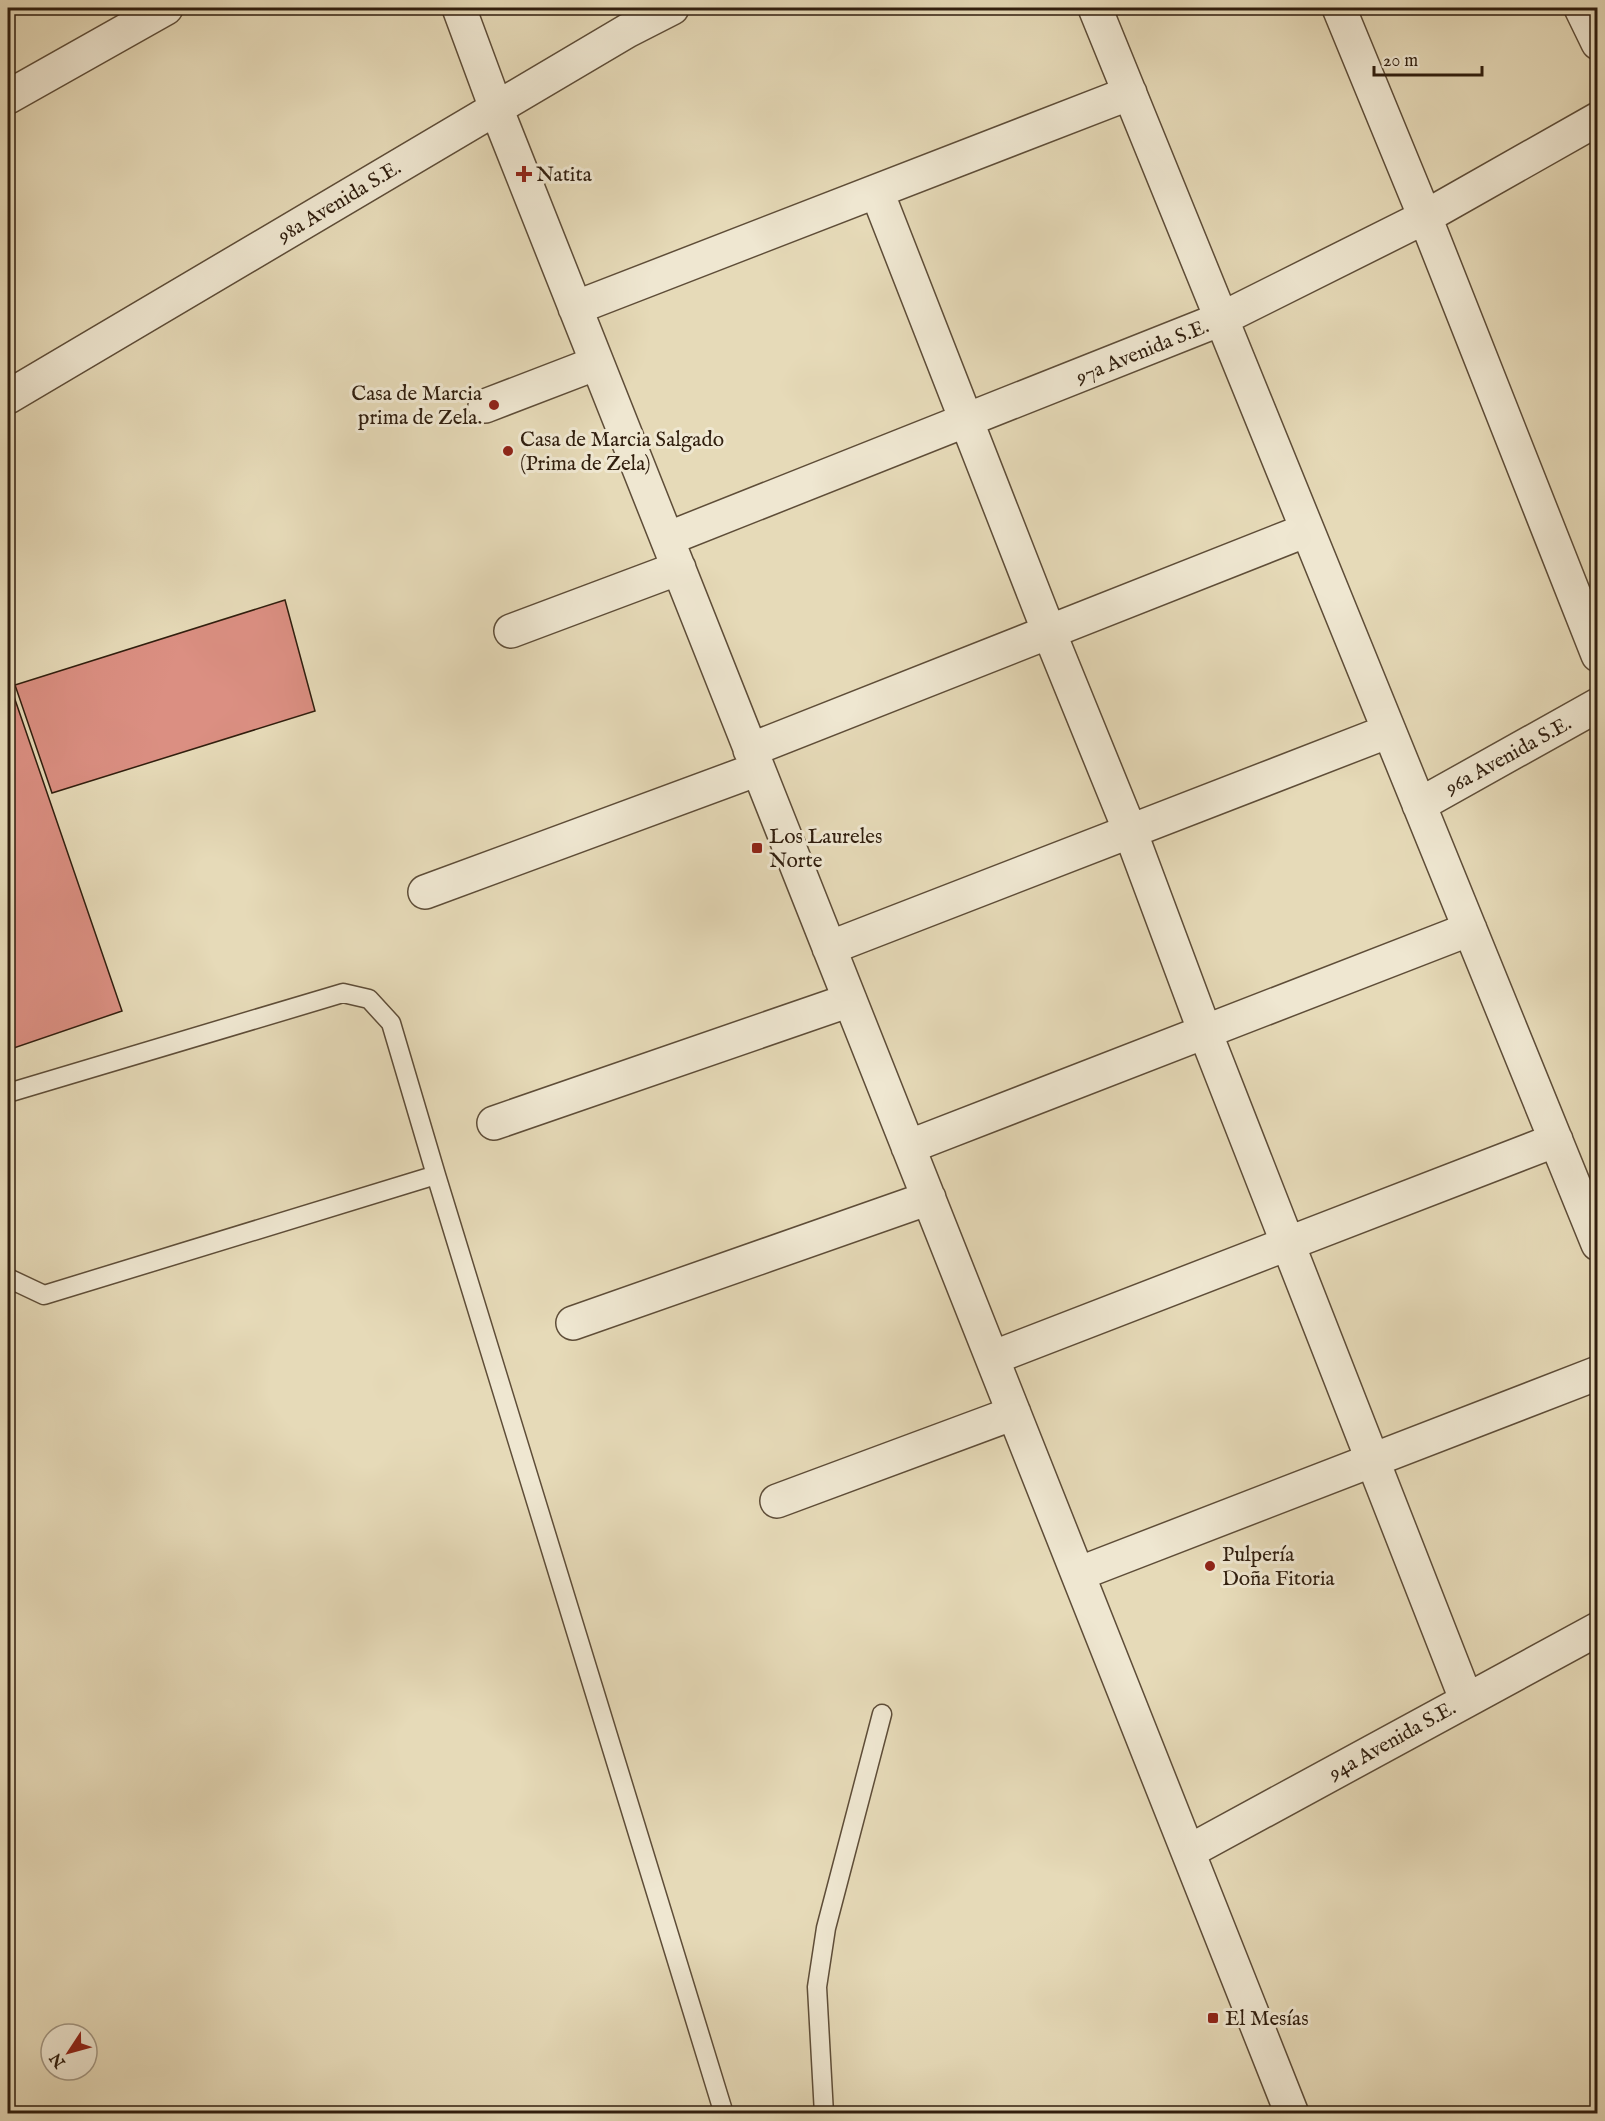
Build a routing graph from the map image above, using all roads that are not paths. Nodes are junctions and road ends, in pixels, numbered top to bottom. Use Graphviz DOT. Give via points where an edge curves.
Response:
graph roads {
  1 [pos="166,8"];
  2 [pos="459,8"];
  3 [pos="672,8"];
  4 [pos="1095,8"];
  5 [pos="1339,8"];
  6 [pos="1581,8"];
  7 [pos="1598,43"];
  8 [pos="1130,93"];
  9 [pos="8,97"];
  10 [pos="496,108"];
  11 [pos="1598,119"];
  12 [pos="877,192"];
  13 [pos="1425,217"];
  14 [pos="575,308"];
  15 [pos="1221,320"];
  16 [pos="597,363"];
  17 [pos="8,397"];
  18 [pos="484,406"];
  19 [pos="966,421"];
  20 [pos="1308,530"];
  21 [pos="673,554"];
  22 [pos="512,631"];
  23 [pos="1049,632"];
  24 [pos="1598,655"];
  25 [pos="1598,705"];
  26 [pos="1389,731"];
  27 [pos="754,759"];
  28 [pos="1419,805"];
  29 [pos="1130,831"];
  30 [pos="425,892"];
  31 [pos="1470,929"];
  32 [pos="829,948"];
  33 [pos="850,1000"];
  34 [pos="1205,1032"];
  35 [pos="8,1093"];
  36 [pos="494,1123"];
  37 [pos="1556,1140"];
  38 [pos="908,1147"];
  39 [pos="436,1175"];
  40 [pos="928,1198"];
  41 [pos="1288,1244"];
  42 [pos="1598,1244"];
  43 [pos="8,1278"];
  44 [pos="573,1323"];
  45 [pos="992,1358"];
  46 [pos="1598,1373"];
  47 [pos="1014,1413"];
  48 [pos="1373,1461"];
  49 [pos="777,1501"];
  50 [pos="1078,1574"];
  51 [pos="1598,1629"];
  52 [pos="1466,1700"];
  53 [pos="882,1714"];
  54 [pos="1188,1852"];
  55 [pos="724,2114"];
  56 [pos="824,2114"];
  57 [pos="1292,2114"];
  1 -- 9 [label="street"];
  2 -- 10 [label="street"];
  3 -- 10 [label="street, 98a Avenida S.E."];
  4 -- 8 [label="street"];
  5 -- 13 [label="street"];
  6 -- 7 [label="street"];
  8 -- 12 [label="street"];
  8 -- 15 [label="street"];
  10 -- 14 [label="street"];
  10 -- 17 [label="street, 98a Avenida S.E."];
  11 -- 13 [label="street, 97a Avenida S.E."];
  12 -- 14 [label="street"];
  12 -- 19 [label="street"];
  13 -- 15 [label="street, 97a Avenida S.E."];
  13 -- 24 [label="street"];
  14 -- 16 [label="street"];
  15 -- 19 [label="street, 97a Avenida S.E."];
  15 -- 20 [label="street"];
  16 -- 18 [label="street"];
  16 -- 21 [label="street"];
  19 -- 21 [label="street, 97a Avenida S.E."];
  19 -- 23 [label="street"];
  20 -- 23 [label="street"];
  20 -- 26 [label="street"];
  21 -- 22 [label="street, 97a Avenida S.E."];
  21 -- 27 [label="street"];
  23 -- 27 [label="street"];
  23 -- 29 [label="street"];
  25 -- 28 [label="street, 96a Avenida S.E."];
  26 -- 28 [label="street"];
  26 -- 29 [label="street"];
  27 -- 30 [label="street"];
  27 -- 32 [label="street"];
  28 -- 31 [label="street"];
  29 -- 32 [label="street"];
  29 -- 34 [label="street"];
  31 -- 34 [label="street"];
  31 -- 37 [label="street"];
  32 -- 33 [label="street"];
  33 -- 36 [label="street"];
  33 -- 38 [label="street"];
  34 -- 38 [label="street"];
  34 -- 41 [label="street"];
  35 -- 39 [label="lane" via="343,993 369,999 391,1023"];
  37 -- 41 [label="street"];
  37 -- 42 [label="street"];
  38 -- 40 [label="street"];
  39 -- 43 [label="lane" via="44,1295"];
  39 -- 55 [label="lane"];
  40 -- 44 [label="street"];
  40 -- 45 [label="street"];
  41 -- 45 [label="street"];
  41 -- 48 [label="street"];
  45 -- 47 [label="street"];
  46 -- 48 [label="street"];
  47 -- 49 [label="street"];
  47 -- 50 [label="street"];
  48 -- 50 [label="street"];
  48 -- 52 [label="street"];
  50 -- 54 [label="street"];
  51 -- 52 [label="street, 94a Avenida S.E."];
  52 -- 54 [label="street, 94a Avenida S.E."];
  53 -- 56 [label="lane" via="824,1940 818,1987"];
  54 -- 57 [label="street"];
}
